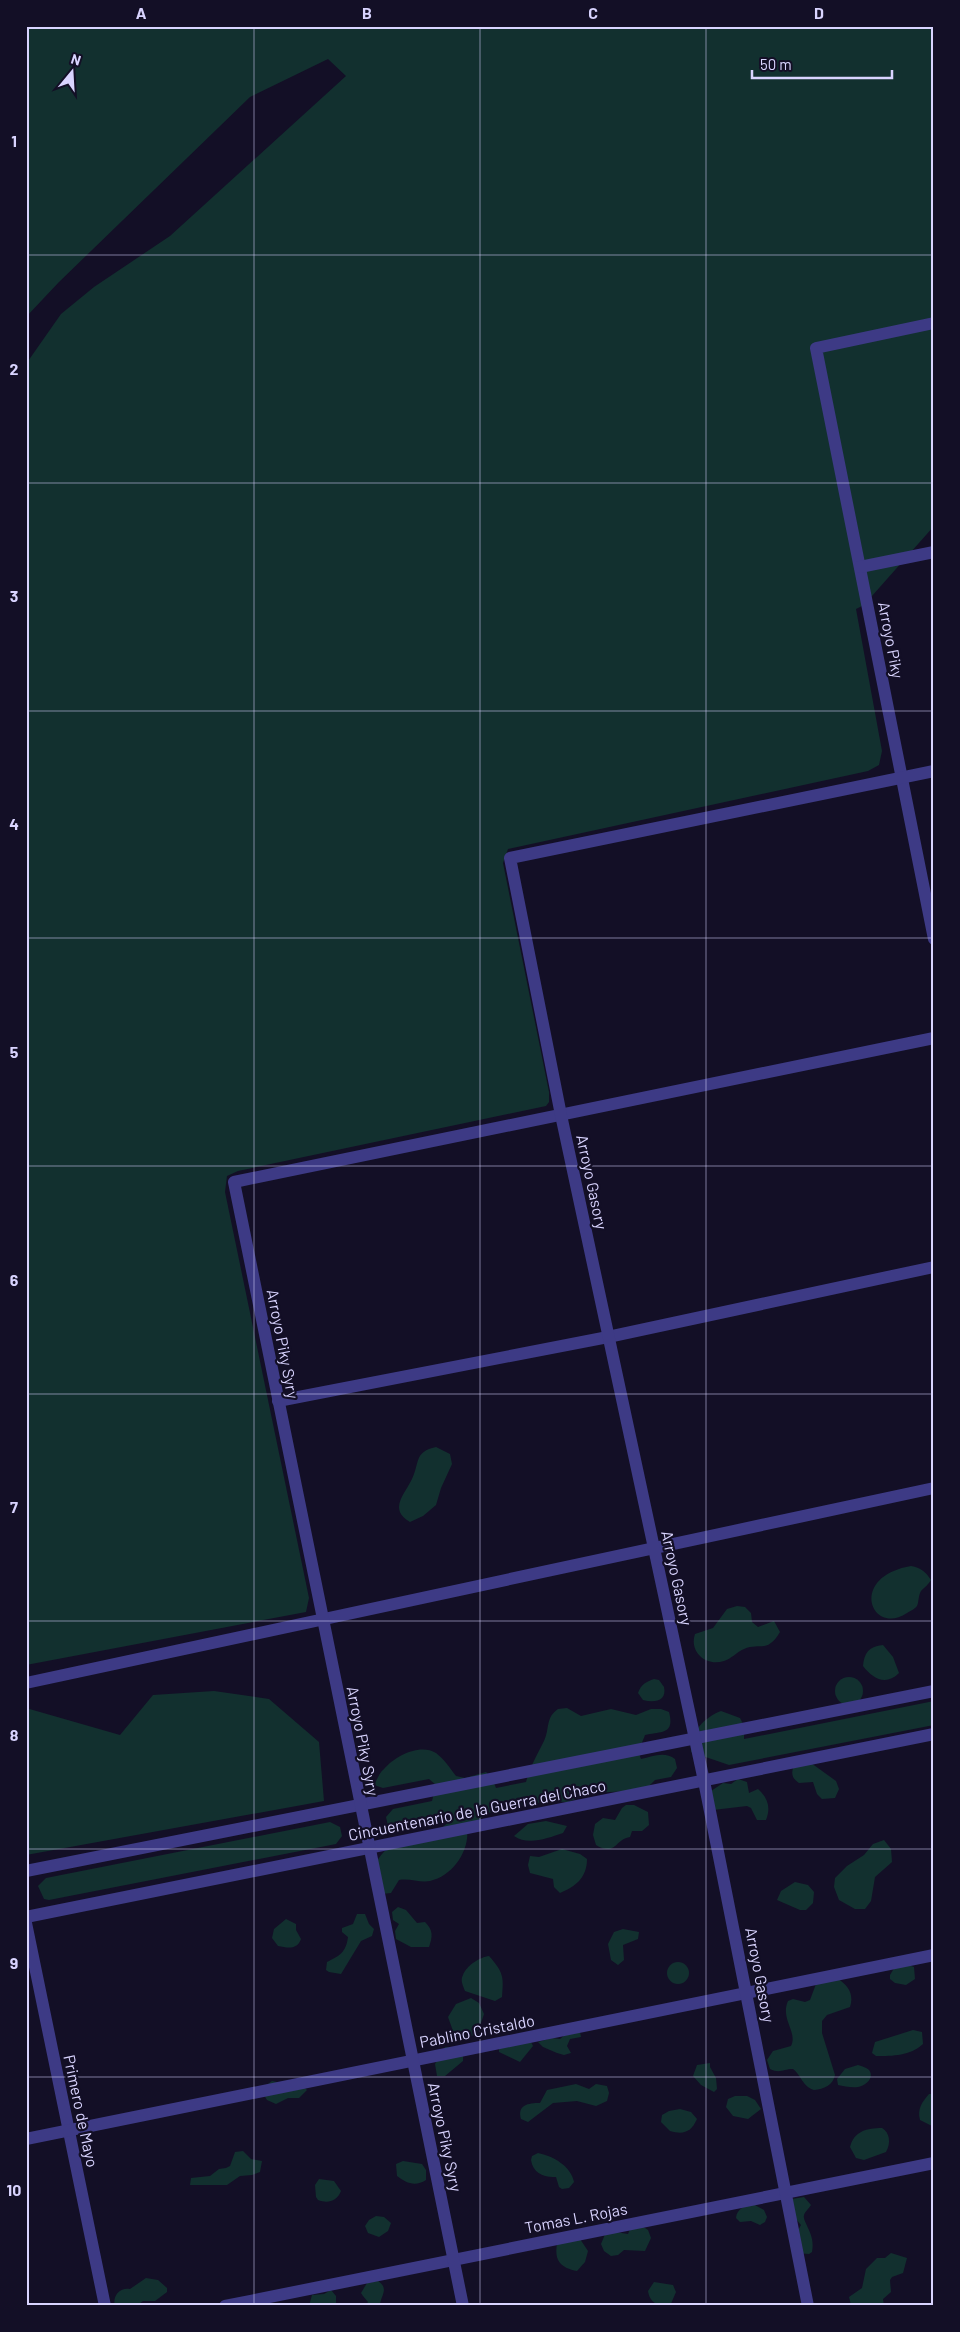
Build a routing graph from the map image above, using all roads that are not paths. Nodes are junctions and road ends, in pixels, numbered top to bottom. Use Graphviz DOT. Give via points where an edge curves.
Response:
graph roads {
  1 [pos="934,323"];
  2 [pos="934,552"];
  3 [pos="860,567"];
  4 [pos="934,771"];
  5 [pos="902,778"];
  6 [pos="934,938"];
  7 [pos="934,1038"];
  8 [pos="561,1115"];
  9 [pos="934,1267"];
  10 [pos="608,1337"];
  11 [pos="278,1401"];
  12 [pos="934,1488"];
  13 [pos="654,1548"];
  14 [pos="322,1619"];
  15 [pos="26,1683"];
  16 [pos="934,1691"];
  17 [pos="934,1734"];
  18 [pos="695,1739"];
  19 [pos="704,1781"];
  20 [pos="360,1804"];
  21 [pos="368,1848"];
  22 [pos="26,1871"];
  23 [pos="26,1917"];
  24 [pos="26,1923"];
  25 [pos="934,1955"];
  26 [pos="747,1993"];
  27 [pos="412,2061"];
  28 [pos="68,2130"];
  29 [pos="26,2139"];
  30 [pos="934,2163"];
  31 [pos="786,2192"];
  32 [pos="453,2260"];
  33 [pos="105,2306"];
  34 [pos="224,2306"];
  35 [pos="463,2306"];
  36 [pos="808,2306"];
  1 -- 3 [label="street, Arroyo Piky" via="816,348"];
  2 -- 3 [label="street"];
  3 -- 5 [label="street, Arroyo Piky"];
  4 -- 5 [label="street"];
  5 -- 6 [label="street, Arroyo Piky"];
  5 -- 8 [label="street, Arroyo Gasory" via="510,858"];
  7 -- 8 [label="street"];
  8 -- 10 [label="street, Arroyo Gasory"];
  8 -- 11 [label="street, Arroyo Piky Syry" via="234,1182"];
  9 -- 10 [label="street"];
  10 -- 11 [label="street"];
  10 -- 13 [label="street, Arroyo Gasory"];
  11 -- 14 [label="street, Arroyo Piky Syry"];
  12 -- 13 [label="street"];
  13 -- 14 [label="street"];
  13 -- 18 [label="street, Arroyo Gasory"];
  14 -- 15 [label="street"];
  14 -- 20 [label="street, Arroyo Piky Syry"];
  16 -- 18 [label="street, Cincuentenario de la Guerra del Chaco"];
  17 -- 19 [label="street, Cincuentenario de la Guerra del Chaco"];
  18 -- 19 [label="street, Arroyo Gasory"];
  18 -- 20 [label="street, Cincuentenario de la Guerra del Chaco"];
  19 -- 21 [label="street, Cincuentenario de la Guerra del Chaco"];
  19 -- 26 [label="street, Arroyo Gasory"];
  20 -- 21 [label="street, Arroyo Piky Syry"];
  20 -- 22 [label="street, Cincuentenario de la Guerra del Chaco"];
  21 -- 23 [label="street, Cincuentenario de la Guerra del Chaco"];
  21 -- 27 [label="street, Arroyo Piky Syry"];
  24 -- 28 [label="street, Primero de Mayo"];
  25 -- 26 [label="street, Pablino Cristaldo"];
  26 -- 27 [label="street, Pablino Cristaldo"];
  26 -- 31 [label="street, Arroyo Gasory"];
  27 -- 28 [label="street, Pablino Cristaldo"];
  27 -- 32 [label="street, Arroyo Piky Syry"];
  28 -- 29 [label="street, Pablino Cristaldo"];
  28 -- 33 [label="street, Primero de Mayo"];
  30 -- 31 [label="street, Tomas L. Rojas"];
  31 -- 32 [label="street, Tomas L. Rojas"];
  31 -- 36 [label="street, Arroyo Gasory"];
  32 -- 34 [label="street, Tomas L. Rojas"];
  32 -- 35 [label="street, Arroyo Piky Syry"];
}
